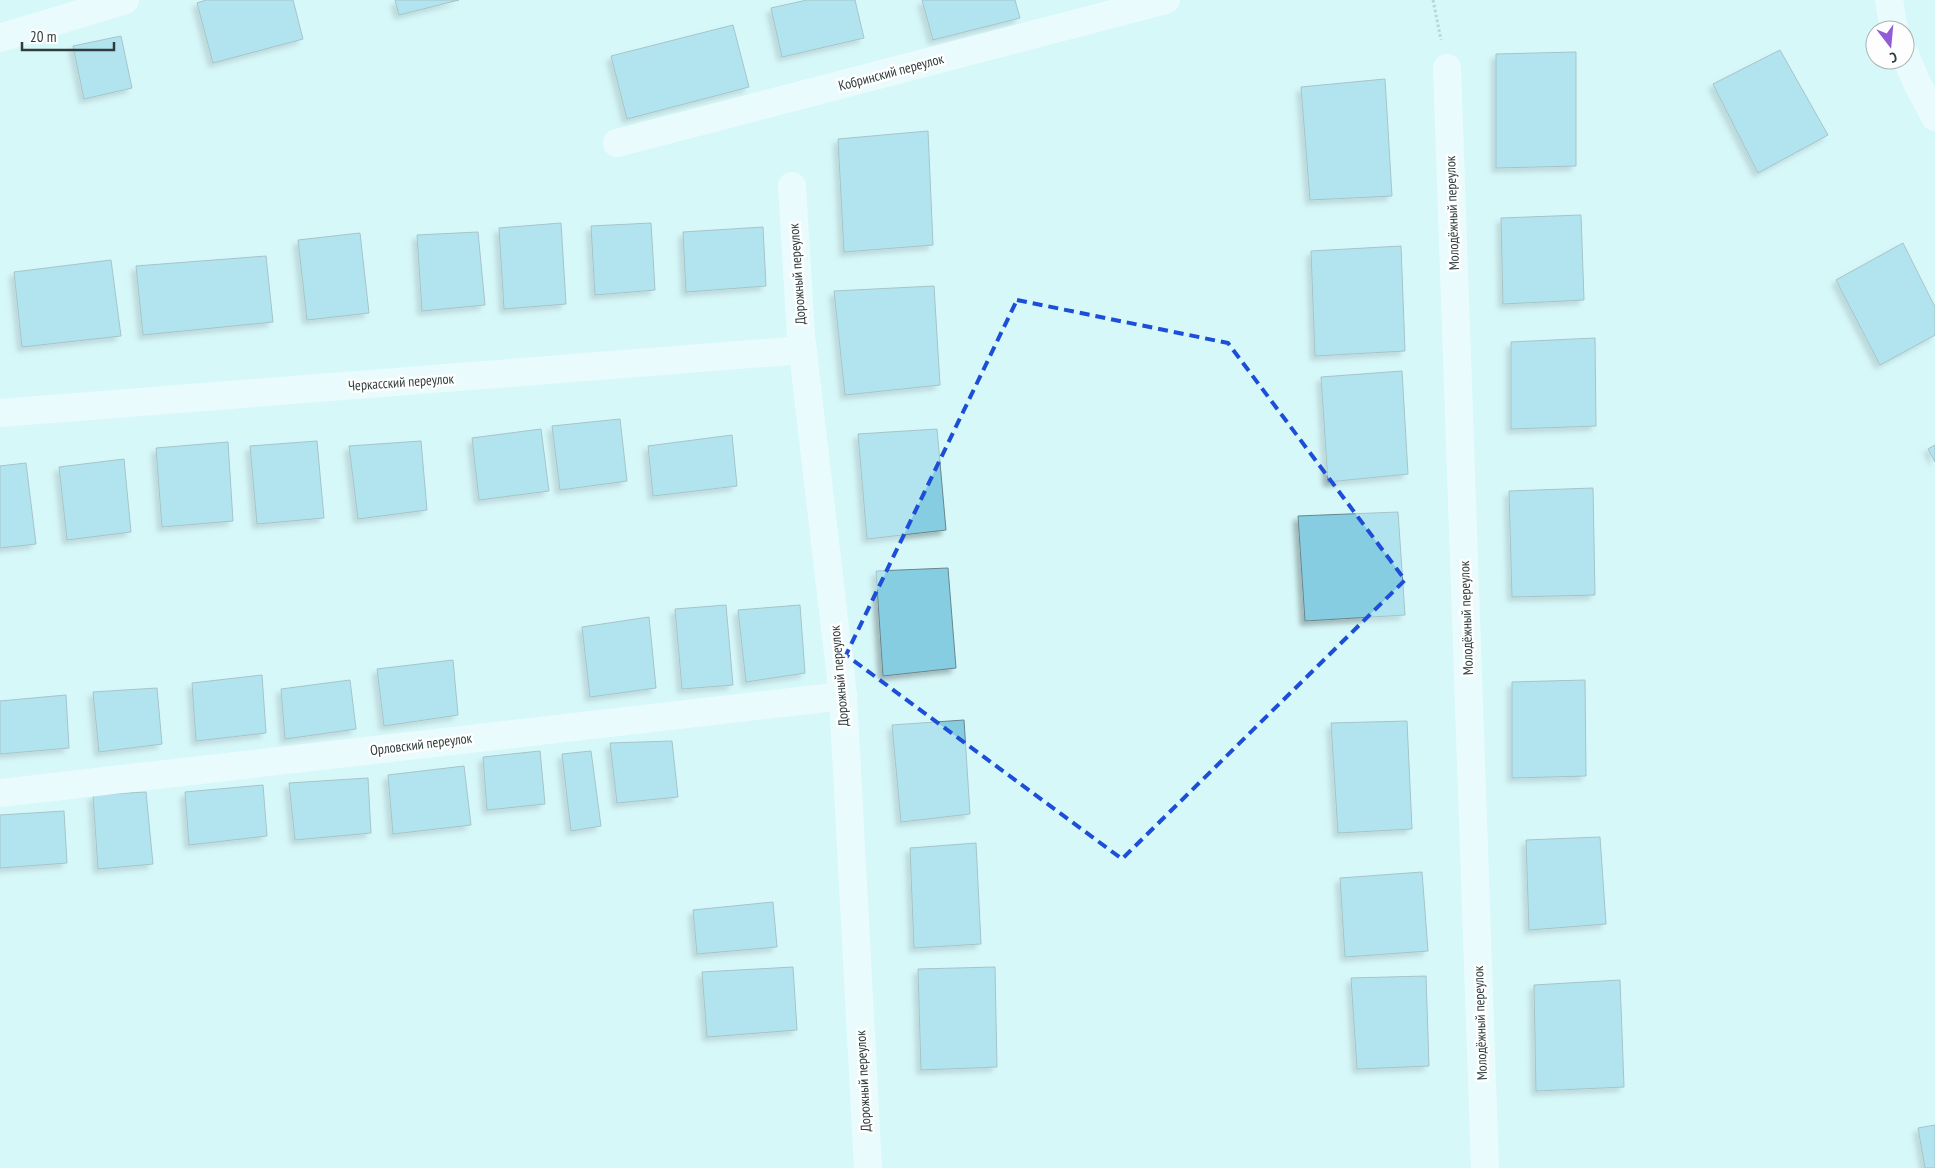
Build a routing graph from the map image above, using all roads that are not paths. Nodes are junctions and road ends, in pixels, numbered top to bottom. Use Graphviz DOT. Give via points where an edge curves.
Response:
graph roads {
  1 [pos="125,0"];
  2 [pos="1166,0"];
  3 [pos="1890,0"];
  4 [pos="1893,20"];
  5 [pos="0,38"];
  6 [pos="1445,58"];
  7 [pos="1912,70"];
  8 [pos="1935,116"];
  9 [pos="617,143"];
  10 [pos="792,186"];
  11 [pos="803,350"];
  12 [pos="0,413"];
  13 [pos="843,696"];
  14 [pos="0,793"];
  15 [pos="868,1168"];
  16 [pos="1485,1168"];
  1 -- 5 [label="street"];
  2 -- 9 [label="street, Кобринский переулок"];
  3 -- 4 [label="street"];
  6 -- 16 [label="street, Молодёжный переулок"];
  7 -- 8 [label="street"];
  10 -- 11 [label="street, Дорожный переулок"];
  11 -- 12 [label="street, Черкасский переулок"];
  11 -- 13 [label="street, Дорожный переулок"];
  13 -- 14 [label="street, Орловский переулок"];
  13 -- 15 [label="street, Дорожный переулок"];
}
